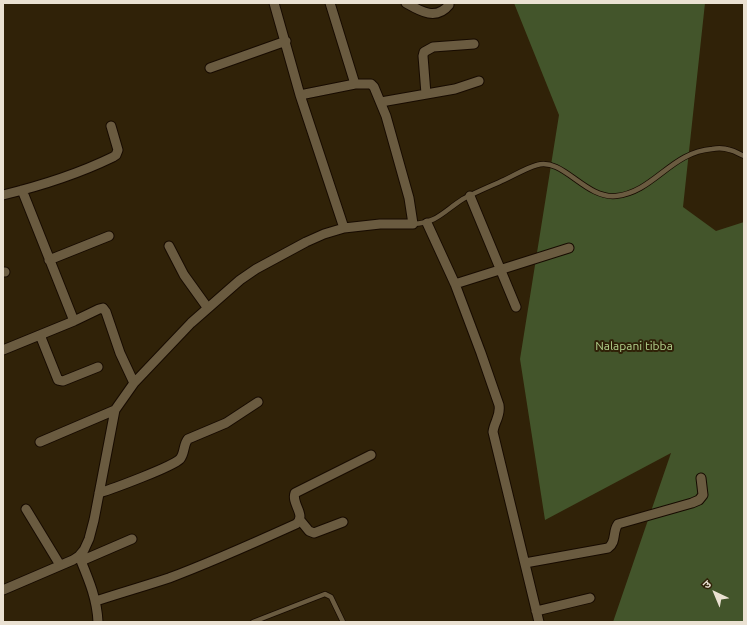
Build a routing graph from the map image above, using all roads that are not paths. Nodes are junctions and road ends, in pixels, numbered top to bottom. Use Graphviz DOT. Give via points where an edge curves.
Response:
graph roads {
  1 [pos="274,3"];
  2 [pos="330,3"];
  3 [pos="406,3"];
  4 [pos="449,3"];
  5 [pos="286,42"];
  6 [pos="474,44"];
  7 [pos="210,68"];
  8 [pos="478,81"];
  9 [pos="355,84"];
  10 [pos="426,94"];
  11 [pos="300,95"];
  12 [pos="381,102"];
  13 [pos="111,126"];
  14 [pos="744,156"];
  15 [pos="22,190"];
  16 [pos="3,195"];
  17 [pos="470,196"];
  18 [pos="427,223"];
  19 [pos="413,224"];
  20 [pos="344,228"];
  21 [pos="109,236"];
  22 [pos="169,246"];
  23 [pos="569,248"];
  24 [pos="49,260"];
  25 [pos="501,270"];
  26 [pos="455,284"];
  27 [pos="207,307"];
  28 [pos="516,307"];
  29 [pos="74,321"];
  30 [pos="40,335"];
  31 [pos="3,350"];
  32 [pos="98,367"];
  33 [pos="134,383"];
  34 [pos="258,402"];
  35 [pos="115,410"];
  36 [pos="40,442"];
  37 [pos="371,455"];
  38 [pos="701,478"];
  39 [pos="100,493"];
  40 [pos="26,509"];
  41 [pos="300,520"];
  42 [pos="343,522"];
  43 [pos="132,539"];
  44 [pos="80,558"];
  45 [pos="525,563"];
  46 [pos="60,565"];
  47 [pos="3,590"];
  48 [pos="590,598"];
  49 [pos="96,601"];
  50 [pos="536,611"];
  51 [pos="98,622"];
  52 [pos="253,622"];
  53 [pos="343,622"];
  54 [pos="539,622"];
  1 -- 5 [label="street"];
  2 -- 9 [label="street"];
  3 -- 4 [label="street" via="431,14 443,11"];
  5 -- 7 [label="street"];
  5 -- 11 [label="street"];
  6 -- 10 [label="street" via="433,47 424,52"];
  8 -- 10 [label="street" via="455,89"];
  9 -- 11 [label="street"];
  9 -- 12 [label="street" via="370,84"];
  10 -- 12 [label="street"];
  11 -- 20 [label="street"];
  12 -- 19 [label="street"];
  13 -- 15 [label="street" via="118,148 116,155 79,171"];
  14 -- 17 [label="lane" via="724,148 696,152 678,160 644,187 623,195 612,196 605,196 592,190 555,166 541,164"];
  15 -- 16 [label="street"];
  15 -- 24 [label="street"];
  17 -- 18 [label="lane"];
  17 -- 25 [label="street"];
  18 -- 19 [label="lane"];
  18 -- 26 [label="street"];
  19 -- 20 [label="street"];
  20 -- 27 [label="street" via="306,242 256,269"];
  21 -- 24 [label="street"];
  22 -- 27 [label="street" via="184,275"];
  23 -- 25 [label="street"];
  24 -- 29 [label="street"];
  25 -- 26 [label="street"];
  25 -- 28 [label="street"];
  26 -- 45 [label="street" via="499,405 500,414 493,432"];
  27 -- 33 [label="street"];
  29 -- 30 [label="street"];
  29 -- 33 [label="street" via="103,308"];
  30 -- 31 [label="street"];
  30 -- 32 [label="street" via="58,380 63,381"];
  33 -- 35 [label="street"];
  34 -- 39 [label="street" via="222,425 188,439 177,461"];
  35 -- 36 [label="street"];
  35 -- 39 [label="street"];
  37 -- 41 [label="street" via="295,493"];
  38 -- 45 [label="street" via="703,495 699,500 618,524 614,541 608,548"];
  39 -- 44 [label="street" via="89,539"];
  40 -- 46 [label="street"];
  41 -- 42 [label="street" via="314,533"];
  41 -- 49 [label="street" via="269,537 212,561"];
  43 -- 44 [label="street"];
  44 -- 46 [label="street"];
  44 -- 49 [label="street"];
  45 -- 50 [label="street"];
  46 -- 47 [label="street"];
  48 -- 50 [label="street"];
  49 -- 51 [label="street"];
  50 -- 54 [label="street"];
  52 -- 53 [label="lane" via="325,594 331,597"];
}
